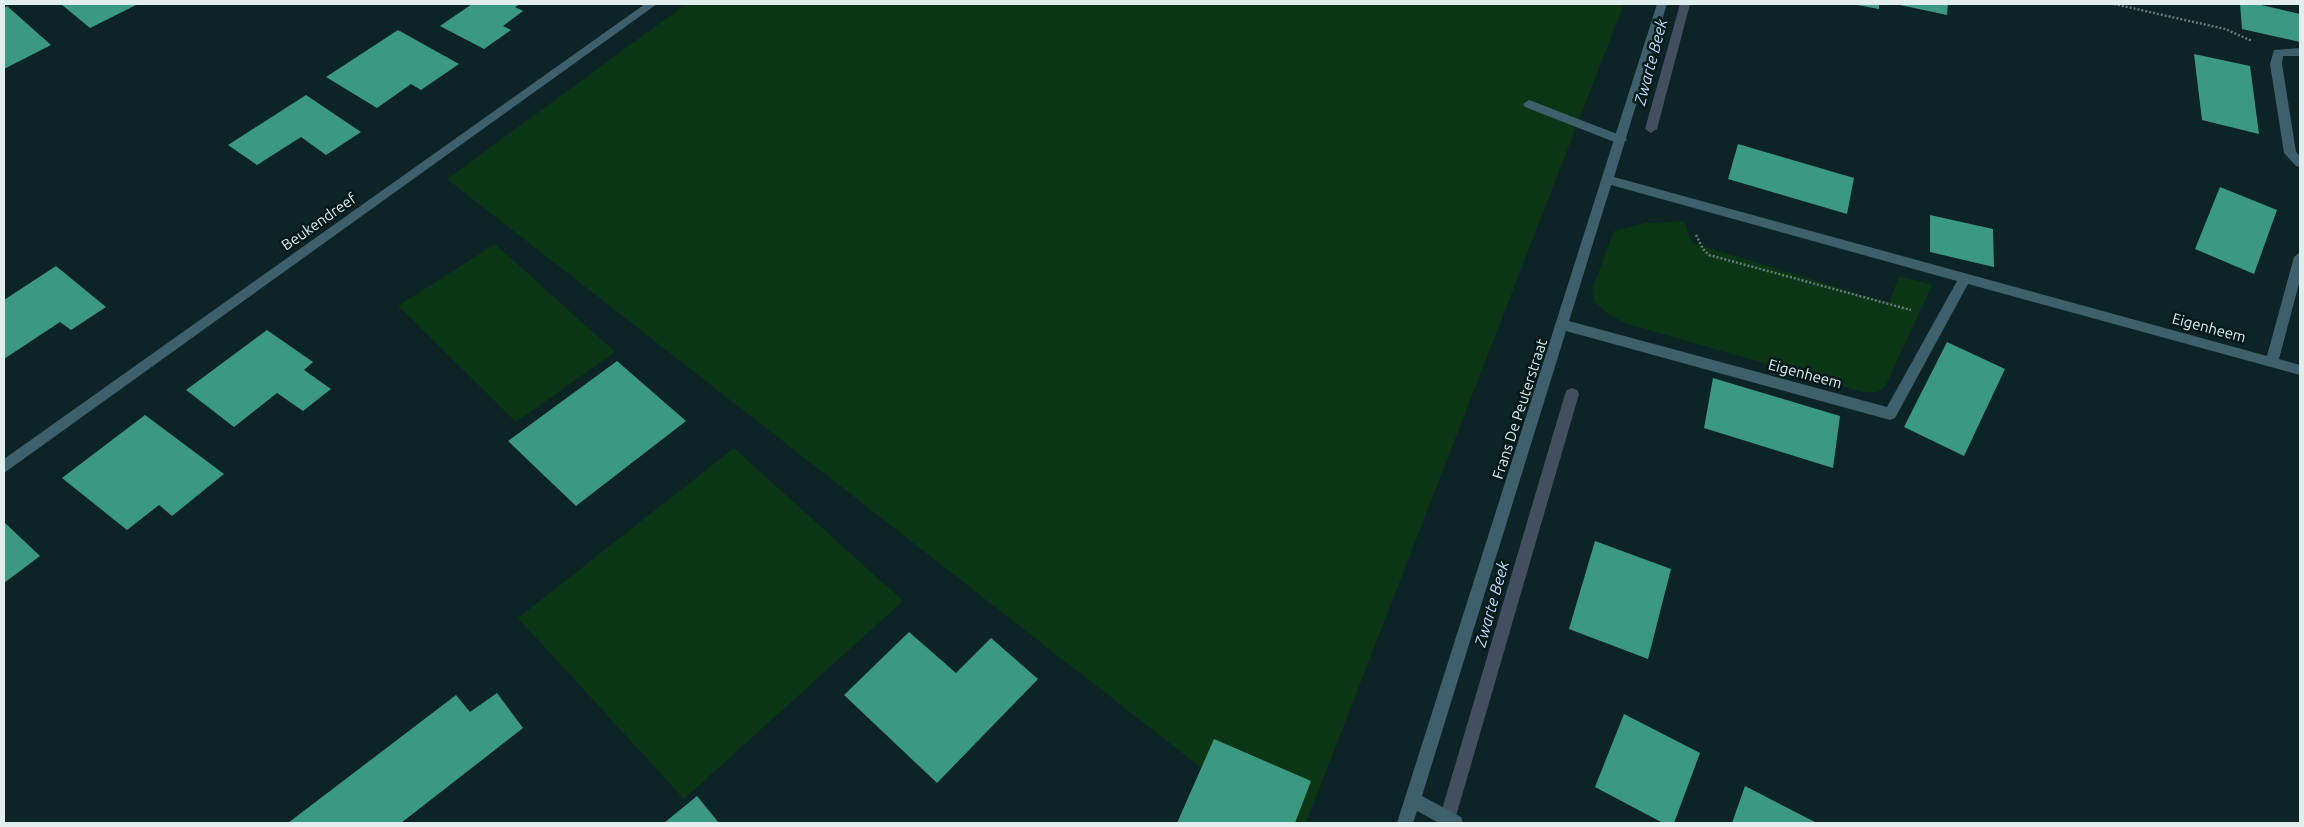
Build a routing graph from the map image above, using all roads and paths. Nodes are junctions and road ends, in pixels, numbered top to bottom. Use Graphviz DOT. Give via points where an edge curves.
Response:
graph roads {
  1 [pos="652,4"];
  2 [pos="1662,4"];
  3 [pos="2114,4"];
  4 [pos="2300,52"];
  5 [pos="2278,53"];
  6 [pos="1529,104"];
  7 [pos="1621,140"];
  8 [pos="2300,163"];
  9 [pos="1608,180"];
  10 [pos="1680,200"];
  11 [pos="2300,257"];
  12 [pos="1964,279"];
  13 [pos="1943,318"];
  14 [pos="1563,325"];
  15 [pos="2272,362"];
  16 [pos="2300,370"];
  17 [pos="4,467"];
  18 [pos="1413,800"];
  19 [pos="1406,823"];
  20 [pos="1455,823"];
  1 -- 17 [label="street, Beukendreef"];
  2 -- 7 [label="street, Frans De Peuterstraat"];
  3 -- 5 [label="path" via="2225,29"];
  4 -- 5 [label="street"];
  5 -- 8 [label="street" via="2276,64 2290,153"];
  6 -- 7 [label="street"];
  7 -- 9 [label="street, Frans De Peuterstraat"];
  9 -- 10 [label="street, Eigenheem"];
  9 -- 14 [label="street, Frans De Peuterstraat"];
  10 -- 12 [label="street, Eigenheem"];
  10 -- 13 [label="path" via="1703,249 1709,255"];
  11 -- 15 [label="street"];
  12 -- 13 [label="street, Eigenheem"];
  12 -- 15 [label="street, Eigenheem"];
  13 -- 14 [label="street, Eigenheem" via="1890,414"];
  14 -- 18 [label="street, Frans De Peuterstraat"];
  15 -- 16 [label="street, Eigenheem"];
  18 -- 19 [label="street, Frans De Peuterstraat"];
  18 -- 20 [label="street"];
}
